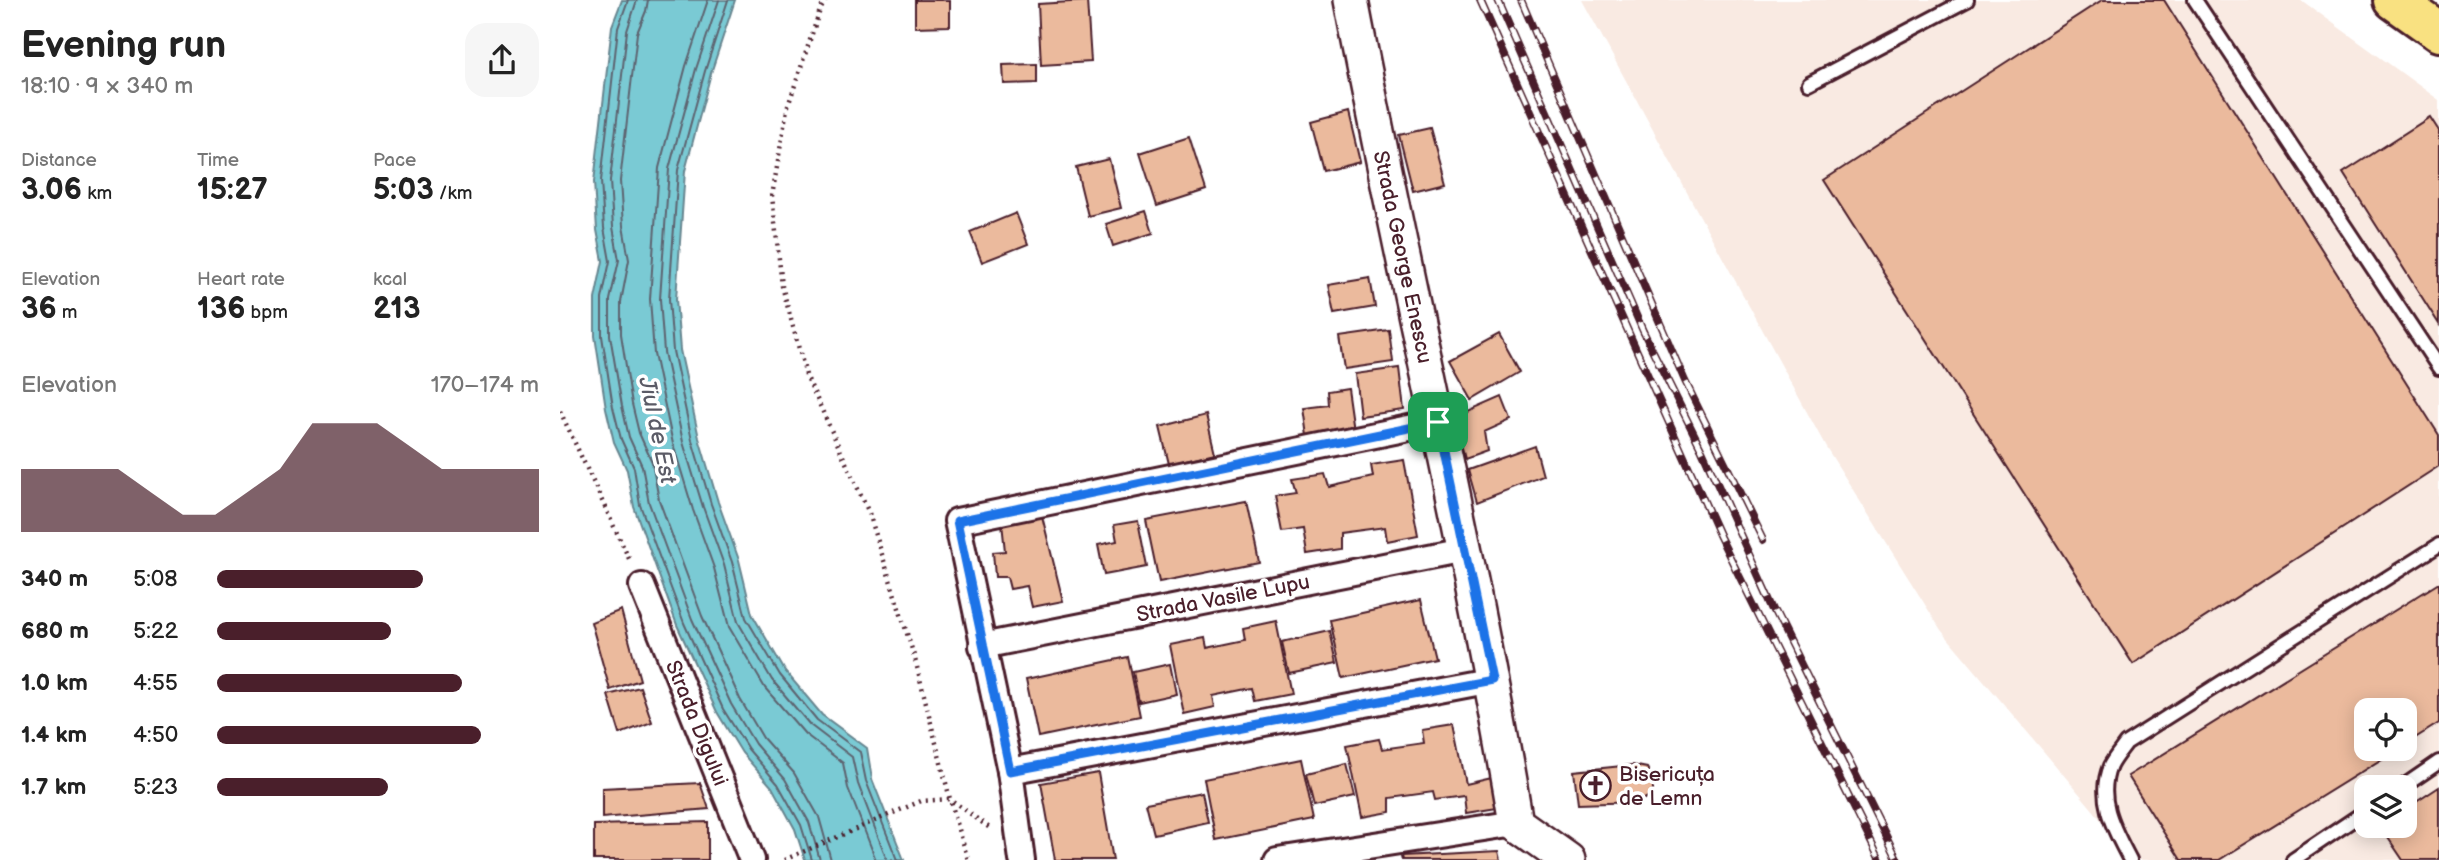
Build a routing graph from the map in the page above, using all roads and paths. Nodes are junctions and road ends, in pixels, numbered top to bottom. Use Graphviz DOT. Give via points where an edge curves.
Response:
graph roads {
  1 [pos="826,0"];
  2 [pos="1351,0"];
  3 [pos="1967,0"];
  4 [pos="2195,0"];
  5 [pos="2394,0"];
  6 [pos="2439,32"];
  7 [pos="1809,83"];
  8 [pos="2439,368"];
  9 [pos="560,411"];
  10 [pos="1438,422"];
  11 [pos="2439,545"];
  12 [pos="1464,550"];
  13 [pos="642,586"];
  14 [pos="982,646"];
  15 [pos="1492,680"];
  16 [pos="2439,762"];
  17 [pos="1010,771"];
  18 [pos="2417,777"];
  19 [pos="950,799"];
  20 [pos="2354,819"];
  21 [pos="1516,823"];
  22 [pos="1022,857"];
  23 [pos="788,859"];
  24 [pos="752,860"];
  25 [pos="968,860"];
  26 [pos="1277,860"];
  27 [pos="1568,860"];
  28 [pos="2130,860"];
  29 [pos="2293,860"];
  1 -- 19 [label="path" via="787,110 772,196 782,286 806,375 869,513 915,659"];
  2 -- 10 [label="street, Strada George Enescu"];
  3 -- 7 [label="lane"];
  4 -- 8 [label="lane"];
  5 -- 6 [label="main road"];
  9 -- 13 [label="path"];
  10 -- 12 [label="street, Strada George Enescu"];
  10 -- 14 [label="street" via="957,521"];
  11 -- 28 [label="lane" via="2126,743 2110,765 2105,788 2106,808"];
  12 -- 14 [label="street, Strada Vasile Lupu"];
  12 -- 15 [label="street, Strada George Enescu"];
  13 -- 24 [label="street, Strada Digului"];
  14 -- 17 [label="street"];
  15 -- 17 [label="street"];
  15 -- 21 [label="street, Strada George Enescu"];
  16 -- 18 [label="lane"];
  17 -- 22 [label="street"];
  19 -- 22 [label="path"];
  19 -- 23 [label="path" via="921,800"];
  19 -- 25 [label="path"];
  20 -- 29 [label="lane"];
  21 -- 26 [label="street"];
  21 -- 27 [label="street"];
}
